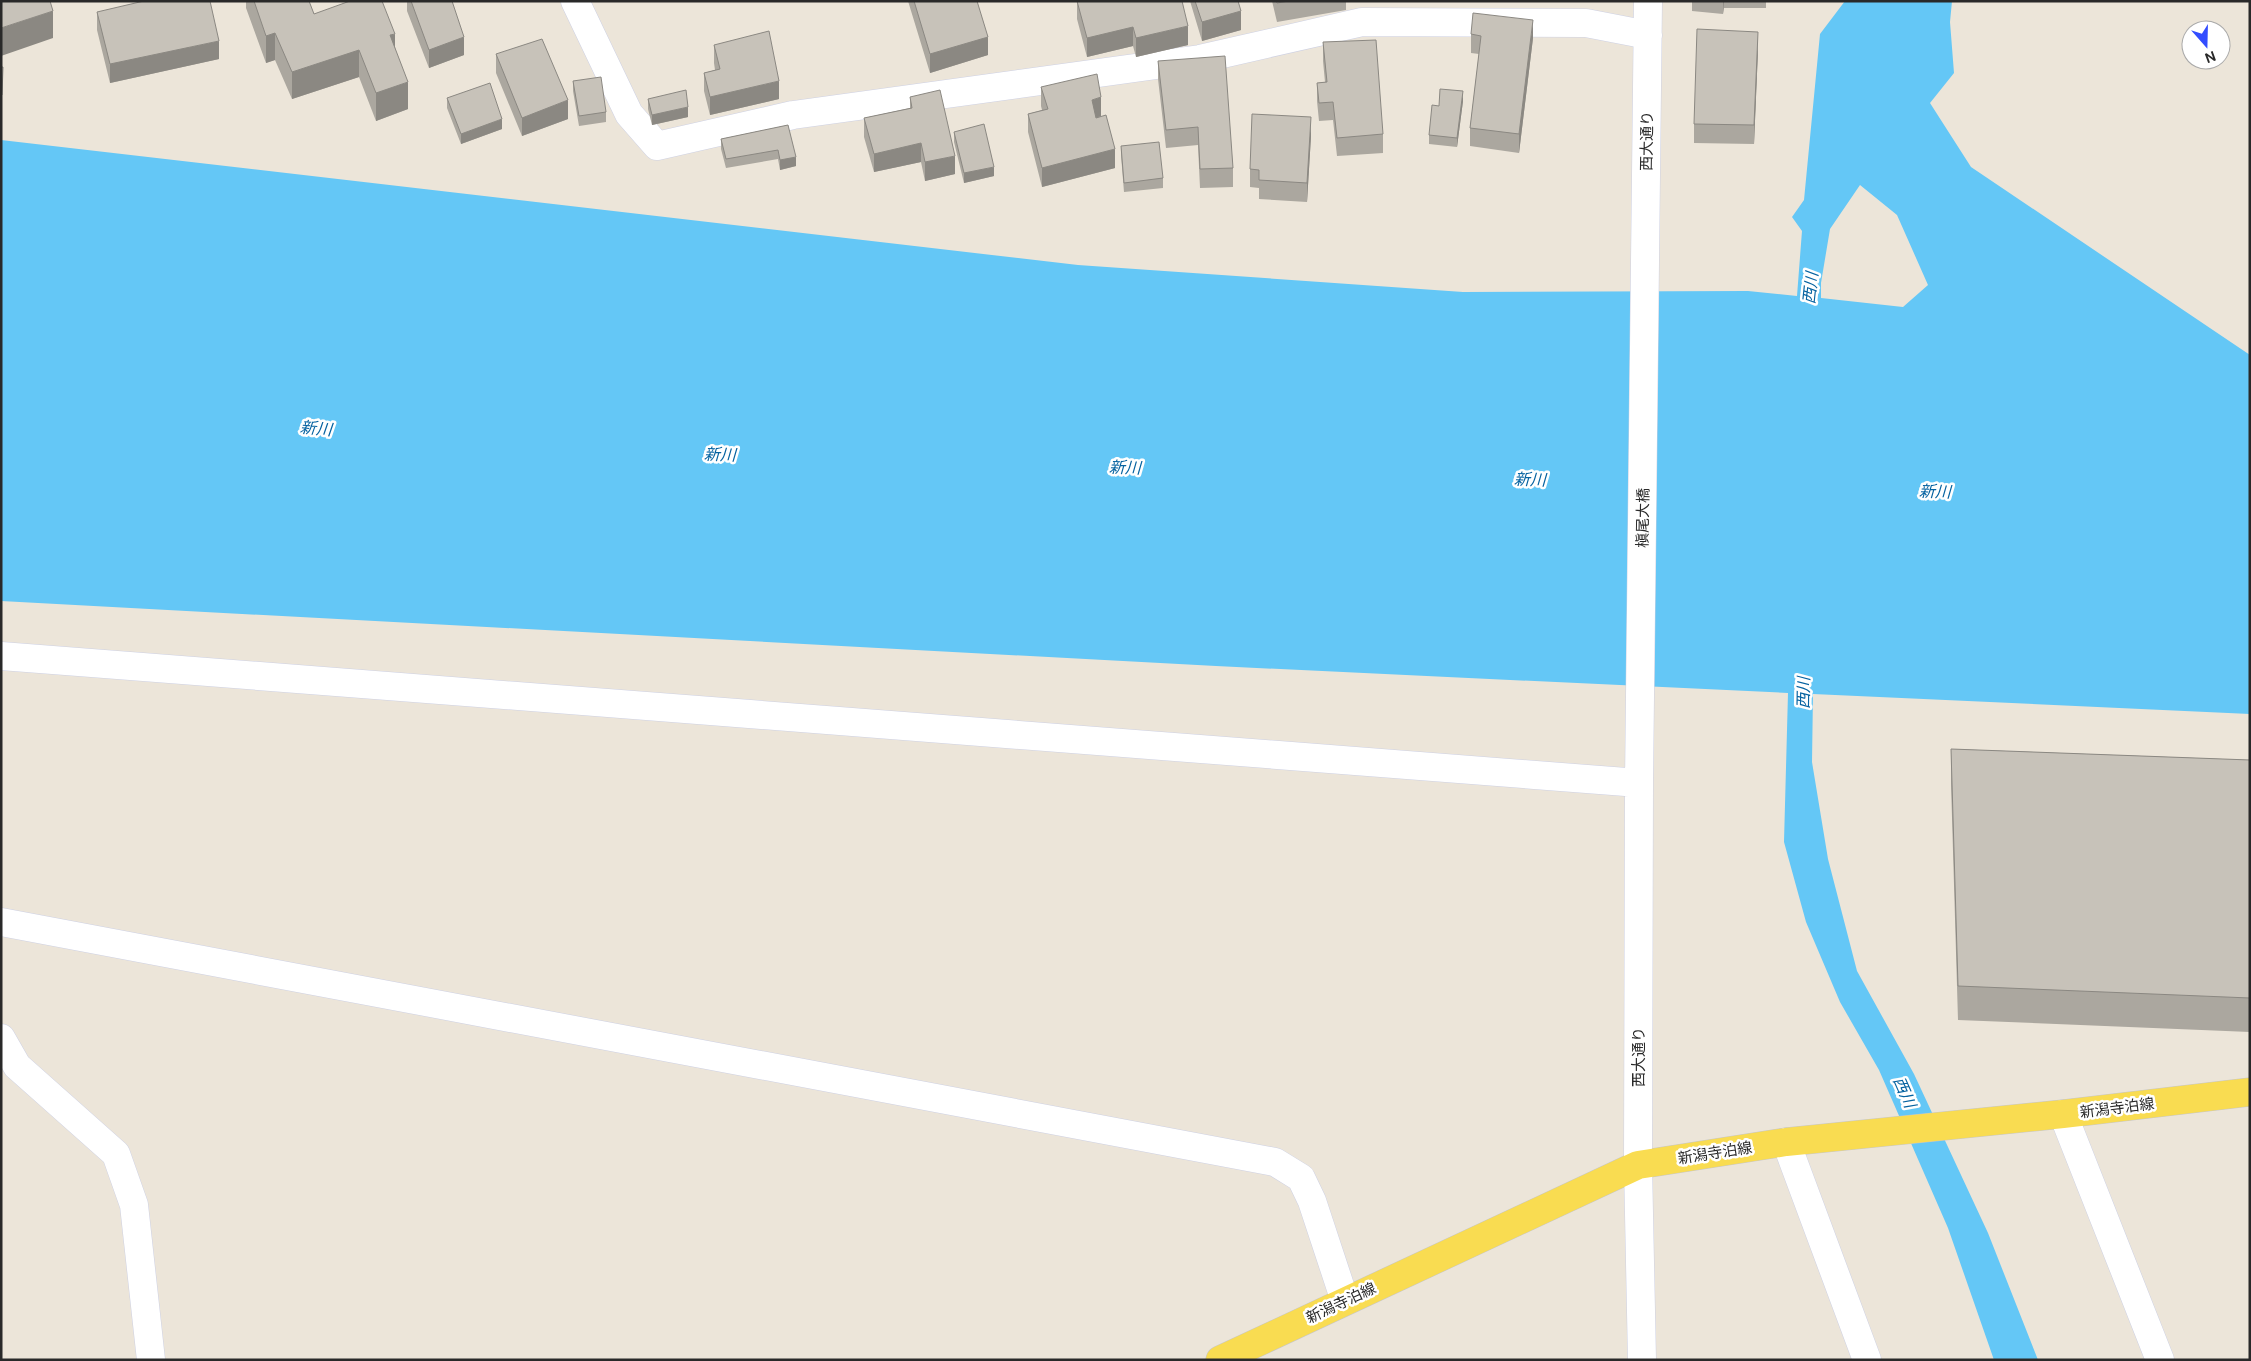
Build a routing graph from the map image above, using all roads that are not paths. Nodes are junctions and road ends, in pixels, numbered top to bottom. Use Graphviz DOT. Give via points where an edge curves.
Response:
graph roads {
  1 [pos="575,1"];
  2 [pos="1648,1"];
  3 [pos="1648,35"];
  4 [pos="1646,282"];
  5 [pos="1,656"];
  6 [pos="1640,755"];
  7 [pos="1639,783"];
  8 [pos="1,922"];
  9 [pos="1,1038"];
  10 [pos="2250,1092"];
  11 [pos="2063,1114"];
  12 [pos="1786,1142"];
  13 [pos="1638,1164"];
  14 [pos="1345,1301"];
  15 [pos="151,1360"];
  16 [pos="1220,1360"];
  17 [pos="1642,1360"];
  18 [pos="1866,1360"];
  19 [pos="2160,1360"];
  1 -- 3 [label="street" via="629,114 657,146 793,115 1200,59 1362,22 1586,23"];
  2 -- 3 [label="street, 西大通り"];
  3 -- 4 [label="street, 西大通り"];
  4 -- 6 [label="street, 槇尾大橋"];
  5 -- 7 [label="street"];
  6 -- 7 [label="street, 西大通り"];
  7 -- 13 [label="street, 西大通り"];
  8 -- 14 [label="street" via="1275,1162 1301,1178 1312,1201"];
  9 -- 15 [label="street" via="17,1066 116,1154 134,1205"];
  10 -- 11 [label="main road, 新潟寺泊線"];
  11 -- 12 [label="main road, 新潟寺泊線"];
  11 -- 19 [label="street"];
  12 -- 13 [label="main road, 新潟寺泊線"];
  12 -- 18 [label="street"];
  13 -- 14 [label="main road, 新潟寺泊線"];
  13 -- 17 [label="street, 西大通り"];
  14 -- 16 [label="main road, 新潟寺泊線"];
}
